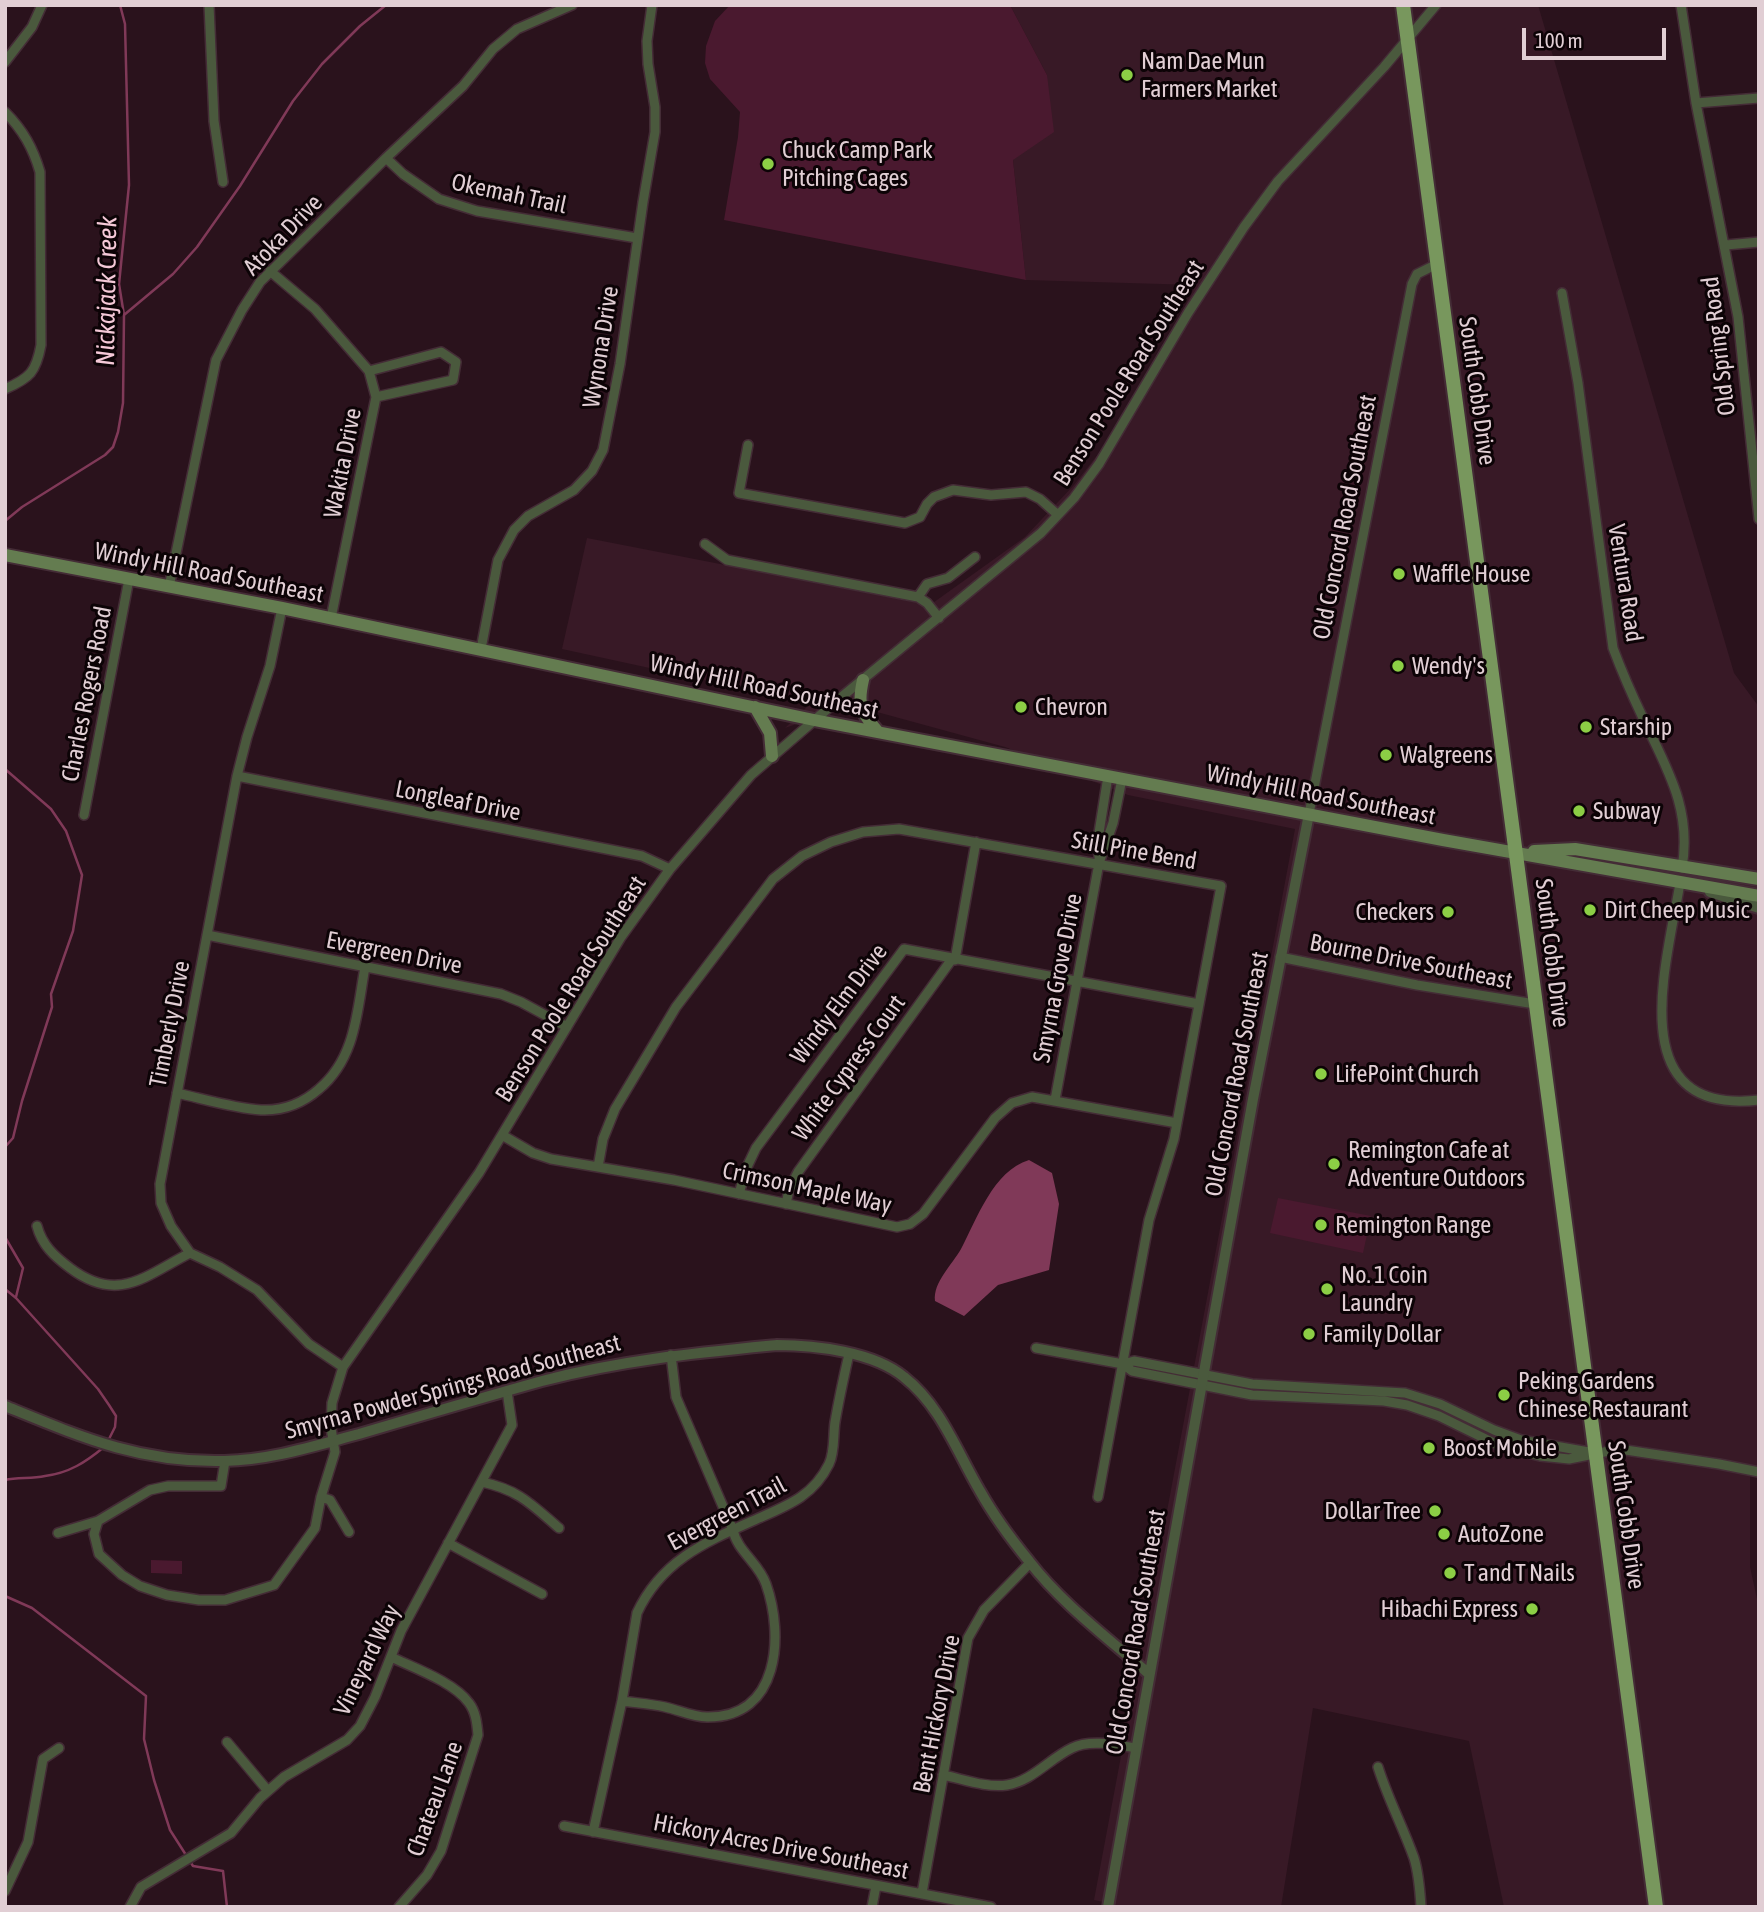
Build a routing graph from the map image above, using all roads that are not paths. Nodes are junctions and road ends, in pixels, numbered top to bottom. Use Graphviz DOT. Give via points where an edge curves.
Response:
graph roads {
  1 [pos="42,5"];
  2 [pos="209,5"];
  3 [pos="572,5"];
  4 [pos="652,5"];
  5 [pos="1403,5"];
  6 [pos="1436,5"];
  7 [pos="1681,5"];
  8 [pos="1408,40"];
  9 [pos="5,62"];
  10 [pos="1759,98"];
  11 [pos="1696,103"];
  12 [pos="5,112"];
  13 [pos="386,158"];
  14 [pos="223,182"];
  15 [pos="637,238"];
  16 [pos="1759,242"];
  17 [pos="1726,245"];
  18 [pos="1437,264"];
  19 [pos="270,271"];
  20 [pos="1562,293"];
  21 [pos="369,371"];
  22 [pos="5,389"];
  23 [pos="376,397"];
  24 [pos="748,445"];
  25 [pos="1058,515"];
  26 [pos="1759,519"];
  27 [pos="705,544"];
  28 [pos="5,555"];
  29 [pos="975,557"];
  30 [pos="129,579"];
  31 [pos="169,587"];
  32 [pos="918,597"];
  33 [pos="282,608"];
  34 [pos="331,618"];
  35 [pos="939,618"];
  36 [pos="481,649"];
  37 [pos="863,680"];
  38 [pos="755,707"];
  39 [pos="814,720"];
  40 [pos="878,732"];
  41 [pos="772,756"];
  42 [pos="237,776"];
  43 [pos="1108,776"];
  44 [pos="1122,779"];
  45 [pos="1309,814"];
  46 [pos="84,815"];
  47 [pos="976,842"];
  48 [pos="1517,852"];
  49 [pos="1099,863"];
  50 [pos="1682,867"];
  51 [pos="670,869"];
  52 [pos="1759,878"];
  53 [pos="1680,883"];
  54 [pos="1695,886"];
  55 [pos="1759,896"];
  56 [pos="1759,908"];
  57 [pos="207,935"];
  58 [pos="1280,957"];
  59 [pos="953,959"];
  60 [pos="365,967"];
  61 [pos="1077,982"];
  62 [pos="1199,1004"];
  63 [pos="1535,1004"];
  64 [pos="567,1027"];
  65 [pos="177,1093"];
  66 [pos="1055,1100"];
  67 [pos="1759,1100"];
  68 [pos="1177,1124"];
  69 [pos="502,1135"];
  70 [pos="598,1167"];
  71 [pos="739,1194"];
  72 [pos="786,1204"];
  73 [pos="37,1226"];
  74 [pos="190,1254"];
  75 [pos="1036,1348"];
  76 [pos="849,1354"];
  77 [pos="671,1355"];
  78 [pos="1123,1364"];
  79 [pos="1161,1366"];
  80 [pos="343,1367"];
  81 [pos="1159,1376"];
  82 [pos="1203,1380"];
  83 [pos="507,1391"];
  84 [pos="5,1406"];
  85 [pos="334,1441"];
  86 [pos="1595,1453"];
  87 [pos="225,1461"];
  88 [pos="1759,1472"];
  89 [pos="482,1482"];
  90 [pos="321,1497"];
  91 [pos="1098,1497"];
  92 [pos="98,1521"];
  93 [pos="559,1528"];
  94 [pos="733,1530"];
  95 [pos="349,1532"];
  96 [pos="58,1533"];
  97 [pos="448,1544"];
  98 [pos="1030,1563"];
  99 [pos="542,1594"];
  100 [pos="391,1657"];
  101 [pos="1149,1674"];
  102 [pos="622,1701"];
  103 [pos="227,1742"];
  104 [pos="59,1748"];
  105 [pos="1136,1748"];
  106 [pos="1378,1767"];
  107 [pos="943,1776"];
  108 [pos="268,1790"];
  109 [pos="564,1826"];
  110 [pos="593,1832"];
  111 [pos="876,1886"];
  112 [pos="5,1891"];
  113 [pos="922,1893"];
  114 [pos="130,1907"];
  115 [pos="399,1907"];
  116 [pos="872,1907"];
  117 [pos="991,1907"];
  118 [pos="1108,1907"];
  119 [pos="1421,1907"];
  120 [pos="1656,1907"];
  1 -- 9 [label="street" via="32,27"];
  2 -- 14 [label="street" via="214,121"];
  3 -- 13 [label="street, Atoka Drive" via="517,29 501,42 463,86"];
  4 -- 15 [label="street, Wynona Drive" via="647,41 655,132"];
  5 -- 8 [label="main road, South Cobb Drive"];
  6 -- 8 [label="street"];
  7 -- 11 [label="street, Old Spring Road"];
  8 -- 18 [label="main road, South Cobb Drive"];
  8 -- 25 [label="street, Benson Poole Road Southeast" via="1301,155 1244,226 1097,468"];
  10 -- 11 [label="street"];
  11 -- 17 [label="street, Old Spring Road"];
  12 -- 22 [label="street" via="33,147 40,172 41,345 27,378"];
  13 -- 15 [label="street, Okemah Trail" via="439,199 477,211"];
  13 -- 19 [label="street, Atoka Drive"];
  15 -- 36 [label="street, Wynona Drive" via="603,450 574,491 528,516 514,530 498,560"];
  16 -- 17 [label="street"];
  17 -- 26 [label="street, Old Spring Road"];
  18 -- 45 [label="street, Old Concord Road Southeast" via="1417,274 1412,284"];
  18 -- 48 [label="main road, South Cobb Drive"];
  19 -- 21 [label="street, Wakita Drive" via="315,310"];
  19 -- 31 [label="street, Atoka Drive" via="242,310 216,360"];
  20 -- 50 [label="street, Ventura Road" via="1614,648 1678,793 1685,835"];
  21 -- 23 [label="street, Wakita Drive"];
  21 -- 23 [label="street" via="441,352 456,362 453,380"];
  23 -- 34 [label="street, Wakita Drive"];
  24 -- 25 [label="street" via="739,493 909,523 923,514 934,497 948,491 991,495 1022,491"];
  25 -- 35 [label="street, Benson Poole Road Southeast"];
  27 -- 32 [label="street" via="727,560"];
  28 -- 30 [label="main road, Windy Hill Road Southeast"];
  29 -- 32 [label="street" via="948,578 927,584"];
  30 -- 31 [label="main road, Windy Hill Road Southeast"];
  30 -- 46 [label="street, Charles Rogers Road"];
  31 -- 33 [label="main road, Windy Hill Road Southeast"];
  32 -- 35 [label="street"];
  33 -- 34 [label="main road, Windy Hill Road Southeast"];
  33 -- 42 [label="street, Timberly Drive"];
  34 -- 36 [label="main road, Windy Hill Road Southeast"];
  35 -- 37 [label="street, Benson Poole Road Southeast"];
  36 -- 38 [label="main road, Windy Hill Road Southeast"];
  37 -- 39 [label="street, Benson Poole Road Southeast"];
  37 -- 40 [label="main road" via="861,708"];
  38 -- 39 [label="main road, Windy Hill Road Southeast"];
  38 -- 41 [label="main road" via="770,733"];
  39 -- 40 [label="main road, Windy Hill Road Southeast"];
  39 -- 41 [label="street, Benson Poole Road Southeast"];
  40 -- 43 [label="main road, Windy Hill Road Southeast"];
  41 -- 51 [label="street, Benson Poole Road Southeast"];
  42 -- 51 [label="street, Longleaf Drive" via="642,856"];
  42 -- 57 [label="street, Timberly Drive"];
  43 -- 44 [label="main road, Windy Hill Road Southeast"];
  43 -- 49 [label="street, Smyrna Grove Drive"];
  44 -- 45 [label="main road, Windy Hill Road Southeast"];
  44 -- 49 [label="street, Smyrna Grove Drive"];
  45 -- 48 [label="main road, Windy Hill Road Southeast"];
  45 -- 58 [label="street, Old Concord Road Southeast"];
  47 -- 49 [label="street, Still Pine Bend"];
  47 -- 59 [label="street"];
  47 -- 70 [label="street, Still Pine Bend" via="899,829 863,832 817,848 780,873 676,1007 615,1109"];
  48 -- 50 [label="main road, Windy Hill Road Southeast" via="1575,849"];
  48 -- 53 [label="main road, Windy Hill Road Southeast"];
  48 -- 63 [label="main road, South Cobb Drive"];
  49 -- 61 [label="street, Smyrna Grove Drive"];
  49 -- 62 [label="street, Still Pine Bend" via="1221,886"];
  50 -- 52 [label="main road, Windy Hill Road Southeast"];
  51 -- 64 [label="street, Benson Poole Road Southeast" via="621,937"];
  53 -- 54 [label="main road, Windy Hill Road Southeast"];
  53 -- 67 [label="street" via="1662,981 1662,1034 1670,1063 1698,1093 1715,1099"];
  54 -- 55 [label="main road, Windy Hill Road Southeast"];
  54 -- 56 [label="street, Windy Hill Road Southeast"];
  57 -- 60 [label="street, Evergreen Drive"];
  57 -- 65 [label="street, Timberly Drive"];
  58 -- 63 [label="street, Bourne Drive Southeast"];
  58 -- 82 [label="street, Old Concord Road Southeast"];
  59 -- 61 [label="street, Windy Elm Drive"];
  59 -- 71 [label="street, Windy Elm Drive" via="904,949 756,1148"];
  59 -- 72 [label="street, White Cypress Court" via="797,1172"];
  60 -- 64 [label="street, Evergreen Drive" via="501,994"];
  60 -- 65 [label="street" via="349,1048 336,1073 303,1102 261,1110"];
  61 -- 62 [label="street, Windy Elm Drive"];
  61 -- 66 [label="street, Smyrna Grove Drive"];
  62 -- 68 [label="street, Still Pine Bend"];
  63 -- 86 [label="main road, South Cobb Drive"];
  64 -- 69 [label="street, Benson Poole Road Southeast"];
  65 -- 74 [label="street, Timberly Drive" via="160,1195 165,1214"];
  66 -- 68 [label="street, Crimson Maple Way"];
  66 -- 72 [label="street, Crimson Maple Way" via="1025,1098 1006,1107 928,1209 904,1226 889,1227"];
  68 -- 78 [label="street, Still Pine Bend" via="1149,1220"];
  69 -- 70 [label="street, Crimson Maple Way" via="543,1157"];
  69 -- 80 [label="street, Benson Poole Road Southeast"];
  70 -- 71 [label="street, Crimson Maple Way"];
  71 -- 72 [label="street, Crimson Maple Way"];
  73 -- 74 [label="street" via="55,1256 88,1280 108,1286 132,1283"];
  74 -- 80 [label="street" via="257,1290 309,1344"];
  75 -- 78 [label="street"];
  76 -- 77 [label="street, Smyrna Powder Springs Road Southeast" via="800,1345"];
  76 -- 94 [label="street, Evergreen Trail" via="831,1462 817,1484 799,1500"];
  76 -- 98 [label="street, Smyrna Powder Springs Road Southeast" via="892,1368 926,1398 994,1514"];
  77 -- 83 [label="street, Smyrna Powder Springs Road Southeast" via="603,1366"];
  77 -- 94 [label="street" via="676,1397"];
  78 -- 79 [label="street" via="1134,1361"];
  78 -- 81 [label="street" via="1132,1371"];
  78 -- 91 [label="street, Still Pine Bend"];
  79 -- 81 [label="street"];
  79 -- 82 [label="street"];
  80 -- 85 [label="street, Benson Poole Road Southeast" via="332,1403"];
  81 -- 82 [label="street"];
  82 -- 86 [label="street" via="1405,1393 1521,1440"];
  82 -- 101 [label="street, Old Concord Road Southeast"];
  83 -- 85 [label="street, Smyrna Powder Springs Road Southeast"];
  83 -- 89 [label="street, Vineyard Way" via="512,1425"];
  84 -- 87 [label="street, Smyrna Powder Springs Road Southeast" via="124,1451"];
  85 -- 87 [label="street, Smyrna Powder Springs Road Southeast" via="275,1456"];
  85 -- 90 [label="street, Benson Poole Road Southeast"];
  86 -- 88 [label="street" via="1619,1448"];
  86 -- 120 [label="main road, South Cobb Drive"];
  87 -- 92 [label="street" via="221,1486 150,1490"];
  89 -- 93 [label="street" via="506,1487"];
  89 -- 97 [label="street, Vineyard Way"];
  90 -- 92 [label="street, Benson Poole Road Southeast" via="315,1528 274,1585 225,1600 167,1595 121,1575 99,1554 94,1534"];
  90 -- 95 [label="street" via="330,1500"];
  92 -- 96 [label="street"];
  94 -- 102 [label="street, Evergreen Trail" via="680,1558 650,1588 637,1613"];
  94 -- 102 [label="street" via="735,1541 758,1567 772,1607 776,1650 762,1690 736,1710 708,1717"];
  97 -- 99 [label="street"];
  97 -- 100 [label="street, Vineyard Way"];
  98 -- 101 [label="street, Smyrna Powder Springs Road Southeast"];
  98 -- 107 [label="street, Bent Hickory Drive" via="984,1610 968,1638"];
  100 -- 108 [label="street, Vineyard Way" via="360,1726 347,1740"];
  100 -- 115 [label="street, Chateau Lane" via="453,1688 469,1703 478,1735 442,1850"];
  101 -- 105 [label="street, Old Concord Road Southeast"];
  102 -- 110 [label="street, Evergreen Trail"];
  103 -- 108 [label="street"];
  104 -- 112 [label="street" via="43,1759 28,1842"];
  105 -- 107 [label="street" via="1074,1747 1008,1785"];
  105 -- 118 [label="street, Old Concord Road Southeast"];
  106 -- 119 [label="street" via="1414,1859"];
  107 -- 113 [label="street, Bent Hickory Drive"];
  108 -- 114 [label="street, Vineyard Way" via="232,1833 141,1887"];
  109 -- 110 [label="street, Hickory Acres Drive Southeast"];
  110 -- 111 [label="street, Hickory Acres Drive Southeast"];
  111 -- 113 [label="street, Hickory Acres Drive Southeast"];
  111 -- 116 [label="street"];
  113 -- 117 [label="street, Hickory Acres Drive Southeast"];
}
